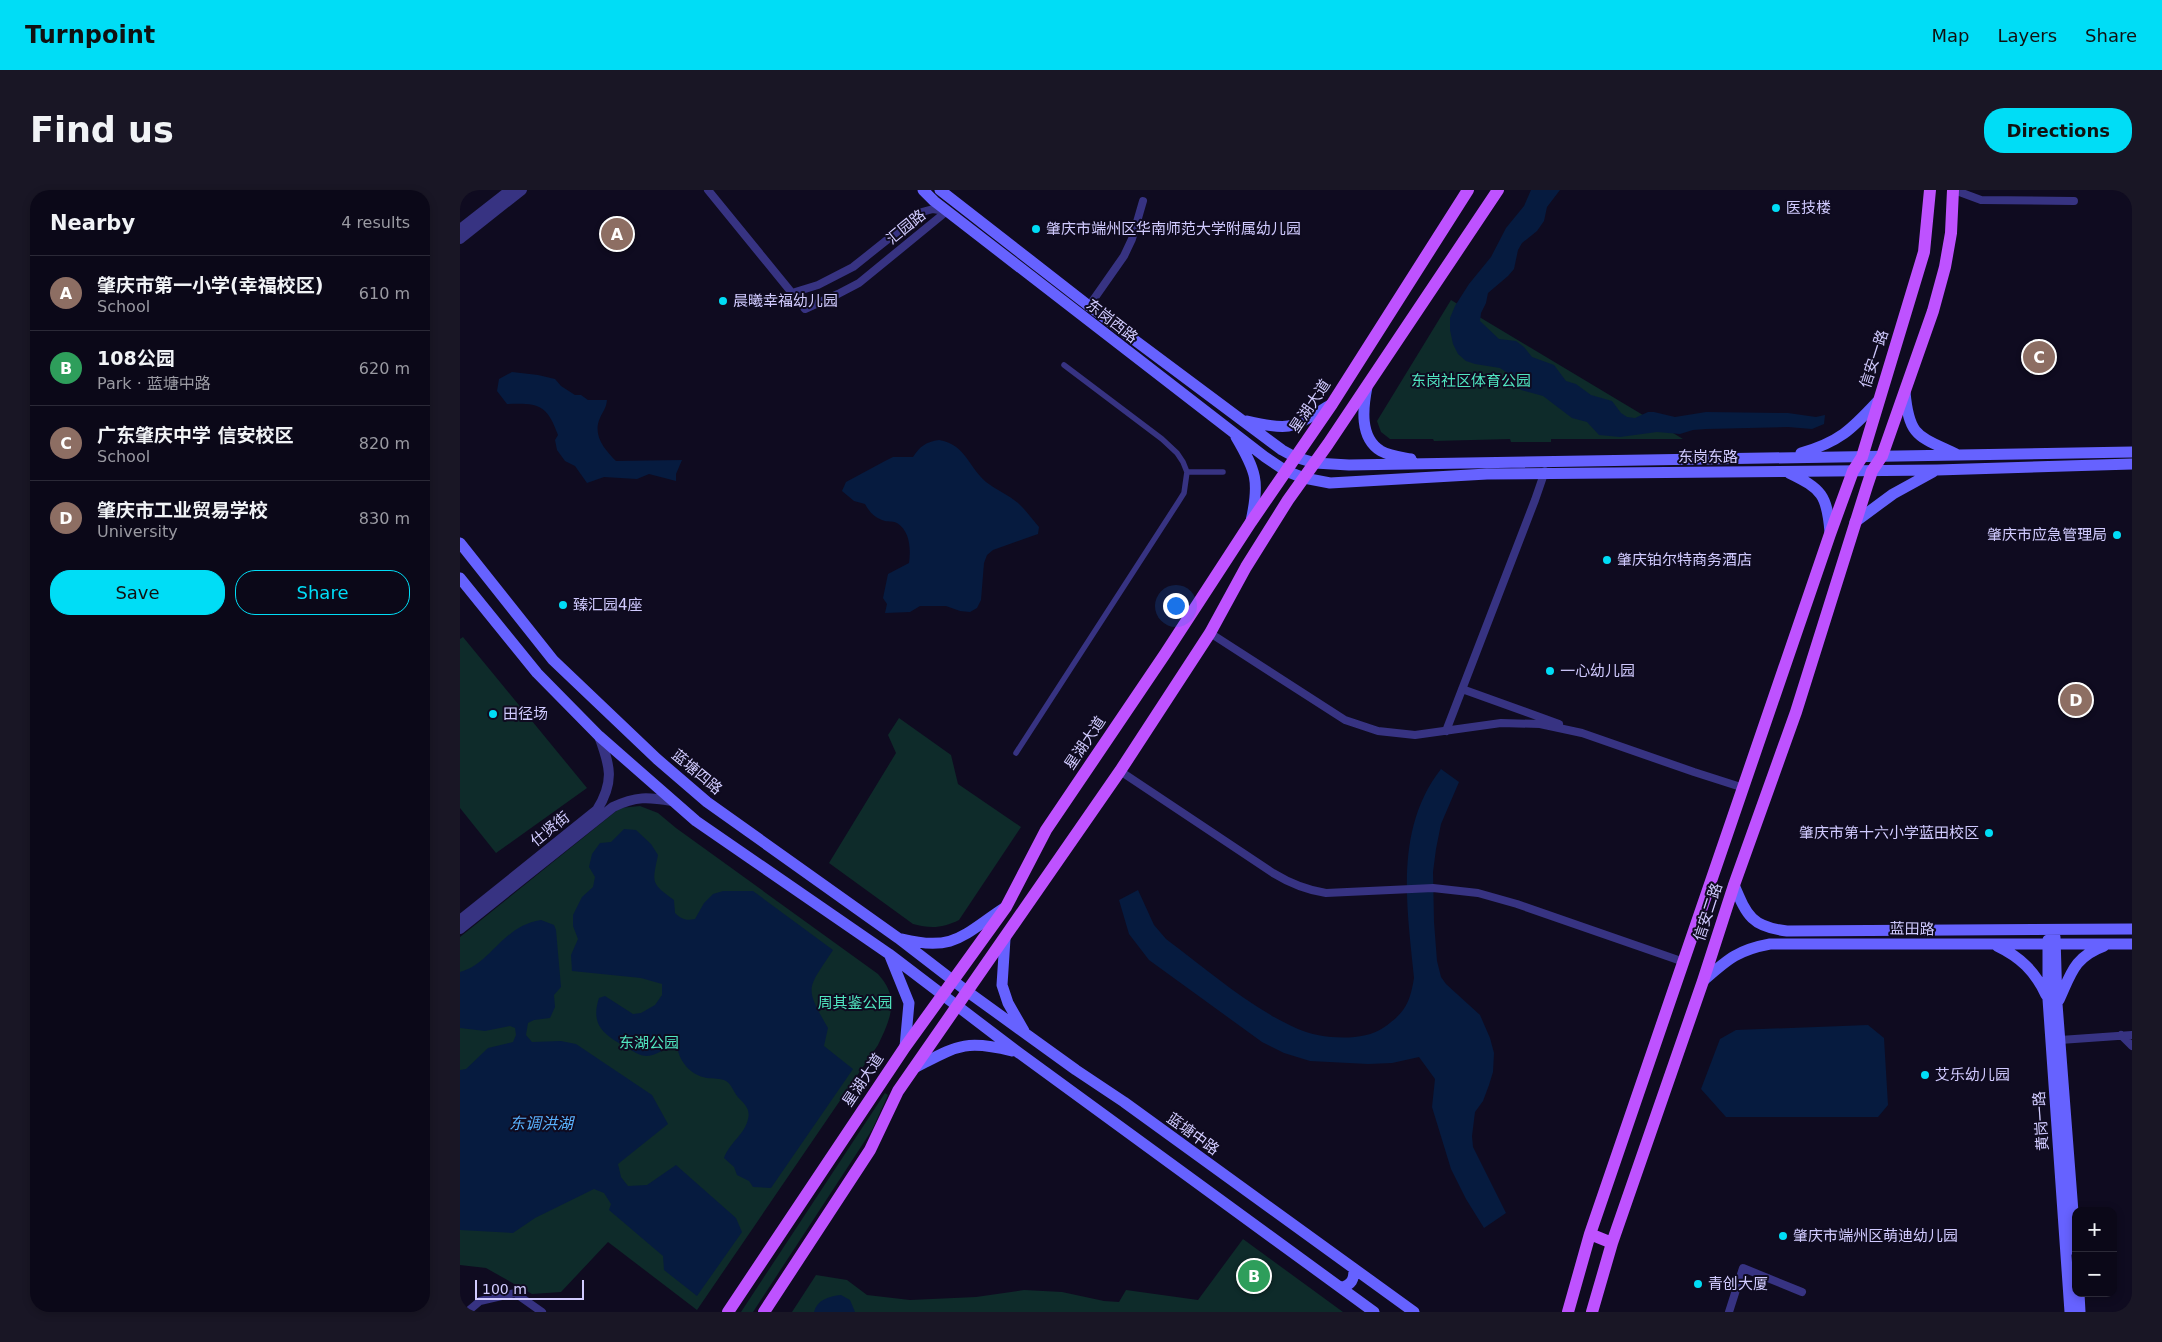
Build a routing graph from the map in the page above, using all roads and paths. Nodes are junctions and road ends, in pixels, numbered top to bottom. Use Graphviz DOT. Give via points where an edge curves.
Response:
graph roads {
  1 [pos="510,190"];
  2 [pos="522,190"];
  3 [pos="708,190"];
  4 [pos="923,190"];
  5 [pos="940,190"];
  6 [pos="1468,190"];
  7 [pos="1498,190"];
  8 [pos="1930,190"];
  9 [pos="1954,190"];
  10 [pos="1144,200"];
  11 [pos="2074,202"];
  12 [pos="947,211"];
  13 [pos="460,229"];
  14 [pos="460,240"];
  15 [pos="792,293"];
  16 [pos="1089,306"];
  17 [pos="1897,344"];
  18 [pos="1918,352"];
  19 [pos="1064,365"];
  20 [pos="1368,386"];
  21 [pos="1905,392"];
  22 [pos="1877,402"];
  23 [pos="1332,404"];
  24 [pos="1222,406"];
  25 [pos="1214,417"];
  26 [pos="1240,420"];
  27 [pos="1232,431"];
  28 [pos="2132,452"];
  29 [pos="1862,456"];
  30 [pos="1882,456"];
  31 [pos="1912,456"];
  32 [pos="1959,456"];
  33 [pos="1295,457"];
  34 [pos="1788,457"];
  35 [pos="1823,457"];
  36 [pos="1315,463"];
  37 [pos="1435,464"];
  38 [pos="2132,464"];
  39 [pos="1545,468"];
  40 [pos="1911,470"];
  41 [pos="1937,470"];
  42 [pos="1286,471"];
  43 [pos="1822,471"];
  44 [pos="1853,471"];
  45 [pos="1872,471"];
  46 [pos="1187,472"];
  47 [pos="1223,472"];
  48 [pos="1788,472"];
  49 [pos="1304,478"];
  50 [pos="1251,522"];
  51 [pos="1855,522"];
  52 [pos="1830,534"];
  53 [pos="460,543"];
  54 [pos="1229,555"];
  55 [pos="1246,567"];
  56 [pos="460,578"];
  57 [pos="1210,633"];
  58 [pos="1797,634"];
  59 [pos="1818,642"];
  60 [pos="553,660"];
  61 [pos="537,673"];
  62 [pos="1462,689"];
  63 [pos="1446,730"];
  64 [pos="1582,733"];
  65 [pos="599,736"];
  66 [pos="1016,753"];
  67 [pos="1120,770"];
  68 [pos="1744,788"];
  69 [pos="672,801"];
  70 [pos="756,837"];
  71 [pos="743,855"];
  72 [pos="1734,885"];
  73 [pos="1006,906"];
  74 [pos="460,920"];
  75 [pos="2051,928"];
  76 [pos="460,929"];
  77 [pos="2132,929"];
  78 [pos="898,938"];
  79 [pos="1005,938"];
  80 [pos="2132,944"];
  81 [pos="1995,945"];
  82 [pos="2052,945"];
  83 [pos="2109,945"];
  84 [pos="889,954"];
  85 [pos="1684,962"];
  86 [pos="954,981"];
  87 [pos="1703,981"];
  88 [pos="968,992"];
  89 [pos="943,995"];
  90 [pos="2053,1002"];
  91 [pos="958,1006"];
  92 [pos="1026,1034"];
  93 [pos="2121,1035"];
  94 [pos="2132,1035"];
  95 [pos="2060,1040"];
  96 [pos="2132,1046"];
  97 [pos="905,1047"];
  98 [pos="1019,1052"];
  99 [pos="916,1067"];
  100 [pos="882,1080"];
  101 [pos="898,1091"];
  102 [pos="1124,1102"];
  103 [pos="1112,1120"];
  104 [pos="2073,1207"];
  105 [pos="1590,1234"];
  106 [pos="1612,1243"];
  107 [pos="1354,1269"];
  108 [pos="1342,1288"];
  109 [pos="1802,1292"];
  110 [pos="2079,1297"];
  111 [pos="467,1312"];
  112 [pos="542,1312"];
  113 [pos="728,1312"];
  114 [pos="764,1312"];
  115 [pos="1374,1312"];
  116 [pos="1414,1312"];
  117 [pos="1568,1312"];
  118 [pos="1592,1312"];
  119 [pos="1729,1312"];
  120 [pos="2070,1312"];
  121 [pos="2080,1312"];
  1 -- 13 [label="street"];
  2 -- 14 [label="street"];
  3 -- 15 [label="street"];
  4 -- 12 [label="main road, 东岗西路"];
  5 -- 16 [label="main road, 东岗西路"];
  6 -- 23 [label="main road, 星湖大道"];
  7 -- 20 [label="main road"];
  8 -- 17 [label="main road, 信安一路" via="1924,252"];
  9 -- 11 [label="street" via="1981,200"];
  9 -- 18 [label="main road" via="1944,267"];
  10 -- 16 [label="street" via="1124,256"];
  12 -- 15 [label="street, 汇园路" via="933,209 922,212 852,267 818,285"];
  12 -- 15 [label="street, 汇园路" via="859,282 838,294 804,309"];
  12 -- 25 [label="main road, 东岗西路"];
  16 -- 24 [label="main road, 东岗西路"];
  17 -- 18 [label="main road"];
  17 -- 22 [label="main road, 信安一路"];
  18 -- 21 [label="main road"];
  19 -- 46 [label="street" via="1162,439 1177,453"];
  20 -- 36 [label="main road"];
  20 -- 37 [label="main road" via="1364,421 1368,436 1376,447 1392,455"];
  21 -- 30 [label="main road"];
  21 -- 32 [label="main road" via="1909,421 1918,435"];
  22 -- 29 [label="main road, 信安一路"];
  22 -- 34 [label="main road" via="1846,434 1817,449"];
  23 -- 26 [label="main road" via="1289,427"];
  23 -- 33 [label="main road, 星湖大道"];
  24 -- 25 [label="street"];
  24 -- 26 [label="main road, 东岗西路"];
  25 -- 27 [label="main road, 东岗西路"];
  26 -- 33 [label="main road, 东岗西路"];
  27 -- 42 [label="main road, 东岗西路"];
  27 -- 50 [label="main road" via="1250,460 1256,478"];
  28 -- 32 [label="main road, 东岗东路"];
  29 -- 30 [label="main road, 东岗东路"];
  29 -- 35 [label="main road, 东岗东路"];
  29 -- 44 [label="main road, 信安一路"];
  30 -- 31 [label="main road, 东岗东路"];
  30 -- 45 [label="main road"];
  31 -- 32 [label="main road, 东岗东路"];
  31 -- 40 [label="main road"];
  33 -- 36 [label="main road, 东岗东路"];
  33 -- 42 [label="main road, 星湖大道"];
  34 -- 35 [label="main road, 东岗东路"];
  34 -- 39 [label="main road, 东岗东路"];
  35 -- 43 [label="main road"];
  36 -- 37 [label="main road, 东岗东路"];
  36 -- 49 [label="main road"];
  37 -- 39 [label="main road, 东岗东路"];
  38 -- 41 [label="main road, 东岗东路"];
  39 -- 48 [label="main road, 东岗东路"];
  39 -- 49 [label="main road, 东岗东路" via="1330,483"];
  39 -- 62 [label="street"];
  40 -- 41 [label="main road, 东岗东路"];
  40 -- 45 [label="main road, 东岗东路"];
  41 -- 51 [label="main road" via="1906,485"];
  42 -- 49 [label="main road, 东岗东路"];
  42 -- 50 [label="main road, 星湖大道"];
  43 -- 44 [label="main road, 东岗东路"];
  43 -- 48 [label="main road, 东岗东路"];
  44 -- 45 [label="main road, 东岗东路"];
  44 -- 52 [label="main road, 信安一路"];
  45 -- 51 [label="main road"];
  46 -- 47 [label="street"];
  46 -- 66 [label="street" via="1184,493"];
  48 -- 52 [label="main road" via="1810,483 1822,494"];
  49 -- 55 [label="main road"];
  50 -- 54 [label="main road, 星湖大道"];
  51 -- 59 [label="main road, 信安二路"];
  52 -- 58 [label="main road, 信安二路"];
  53 -- 60 [label="main road, 蓝塘四路"];
  54 -- 55 [label="main road" via="1238,557"];
  54 -- 73 [label="main road, 星湖大道" via="1046,830"];
  55 -- 57 [label="main road"];
  56 -- 61 [label="main road"];
  57 -- 63 [label="street" via="1345,720 1378,731 1415,734"];
  57 -- 67 [label="main road"];
  58 -- 59 [label="main road"];
  58 -- 68 [label="main road, 信安二路"];
  59 -- 72 [label="main road, 信安二路"];
  60 -- 61 [label="main road"];
  60 -- 70 [label="main road, 蓝塘四路" via="657,759 707,802"];
  61 -- 65 [label="main road"];
  62 -- 63 [label="street"];
  62 -- 64 [label="street"];
  63 -- 64 [label="street" via="1500,723 1540,724"];
  64 -- 68 [label="street"];
  65 -- 69 [label="main road"];
  65 -- 74 [label="street, 仕贤街" via="609,763 610,782 597,810"];
  67 -- 79 [label="main road"];
  67 -- 85 [label="street" via="1295,886 1326,893 1433,888 1461,890 1498,898"];
  68 -- 85 [label="main road, 信安二路"];
  69 -- 71 [label="main road"];
  69 -- 76 [label="street" via="647,797 629,799 613,806"];
  70 -- 71 [label="main road" via="762,847 758,856"];
  70 -- 78 [label="main road, 蓝塘四路"];
  71 -- 84 [label="main road"];
  72 -- 75 [label="main road, 蓝田路" via="1753,921 1770,929"];
  72 -- 87 [label="main road, 信安二路"];
  73 -- 78 [label="main road" via="954,942 932,945"];
  73 -- 86 [label="main road, 星湖大道"];
  75 -- 77 [label="main road, 蓝田路"];
  75 -- 82 [label="main road, 黄岗一路"];
  78 -- 86 [label="main road, 蓝塘四路"];
  79 -- 88 [label="main road"];
  79 -- 92 [label="main road" via="1002,985 1008,1003"];
  80 -- 83 [label="main road, 蓝田路"];
  81 -- 82 [label="main road, 蓝田路"];
  81 -- 87 [label="main road, 蓝田路" via="1770,944 1747,948 1736,954"];
  81 -- 90 [label="main road" via="2016,956 2034,973"];
  82 -- 83 [label="main road, 蓝田路"];
  82 -- 90 [label="main road, 黄岗一路"];
  83 -- 90 [label="main road" via="2094,950 2076,964"];
  84 -- 89 [label="main road"];
  84 -- 97 [label="main road" via="909,1003"];
  85 -- 105 [label="main road, 信安二路"];
  86 -- 88 [label="main road, 蓝塘中路"];
  86 -- 89 [label="main road, 星湖大道"];
  87 -- 106 [label="main road, 信安二路"];
  88 -- 91 [label="main road"];
  88 -- 92 [label="main road, 蓝塘中路"];
  89 -- 91 [label="main road"];
  89 -- 97 [label="main road, 星湖大道"];
  90 -- 95 [label="main road, 黄岗一路"];
  90 -- 120 [label="main road, 黄岗一路"];
  91 -- 98 [label="main road"];
  91 -- 99 [label="main road"];
  92 -- 102 [label="main road, 蓝塘中路"];
  93 -- 94 [label="street"];
  93 -- 95 [label="street"];
  93 -- 96 [label="street"];
  95 -- 104 [label="main road, 黄岗一路"];
  97 -- 100 [label="main road, 星湖大道"];
  98 -- 99 [label="main road" via="985,1044 964,1046"];
  98 -- 103 [label="main road"];
  99 -- 101 [label="main road"];
  100 -- 101 [label="main road"];
  100 -- 113 [label="main road, 星湖大道"];
  101 -- 114 [label="main road" via="870,1150"];
  102 -- 103 [label="main road" via="1113,1112"];
  102 -- 107 [label="main road, 蓝塘中路"];
  103 -- 108 [label="main road"];
  105 -- 106 [label="main road"];
  105 -- 117 [label="main road, 信安二路"];
  106 -- 118 [label="main road, 信安二路"];
  107 -- 108 [label="main road" via="1354,1279"];
  107 -- 116 [label="main road, 蓝塘中路"];
  108 -- 115 [label="main road"];
  109 -- 119 [label="street" via="1743,1268"];
  110 -- 121 [label="main road"];
  111 -- 112 [label="street" via="480,1301 515,1293"];
}
